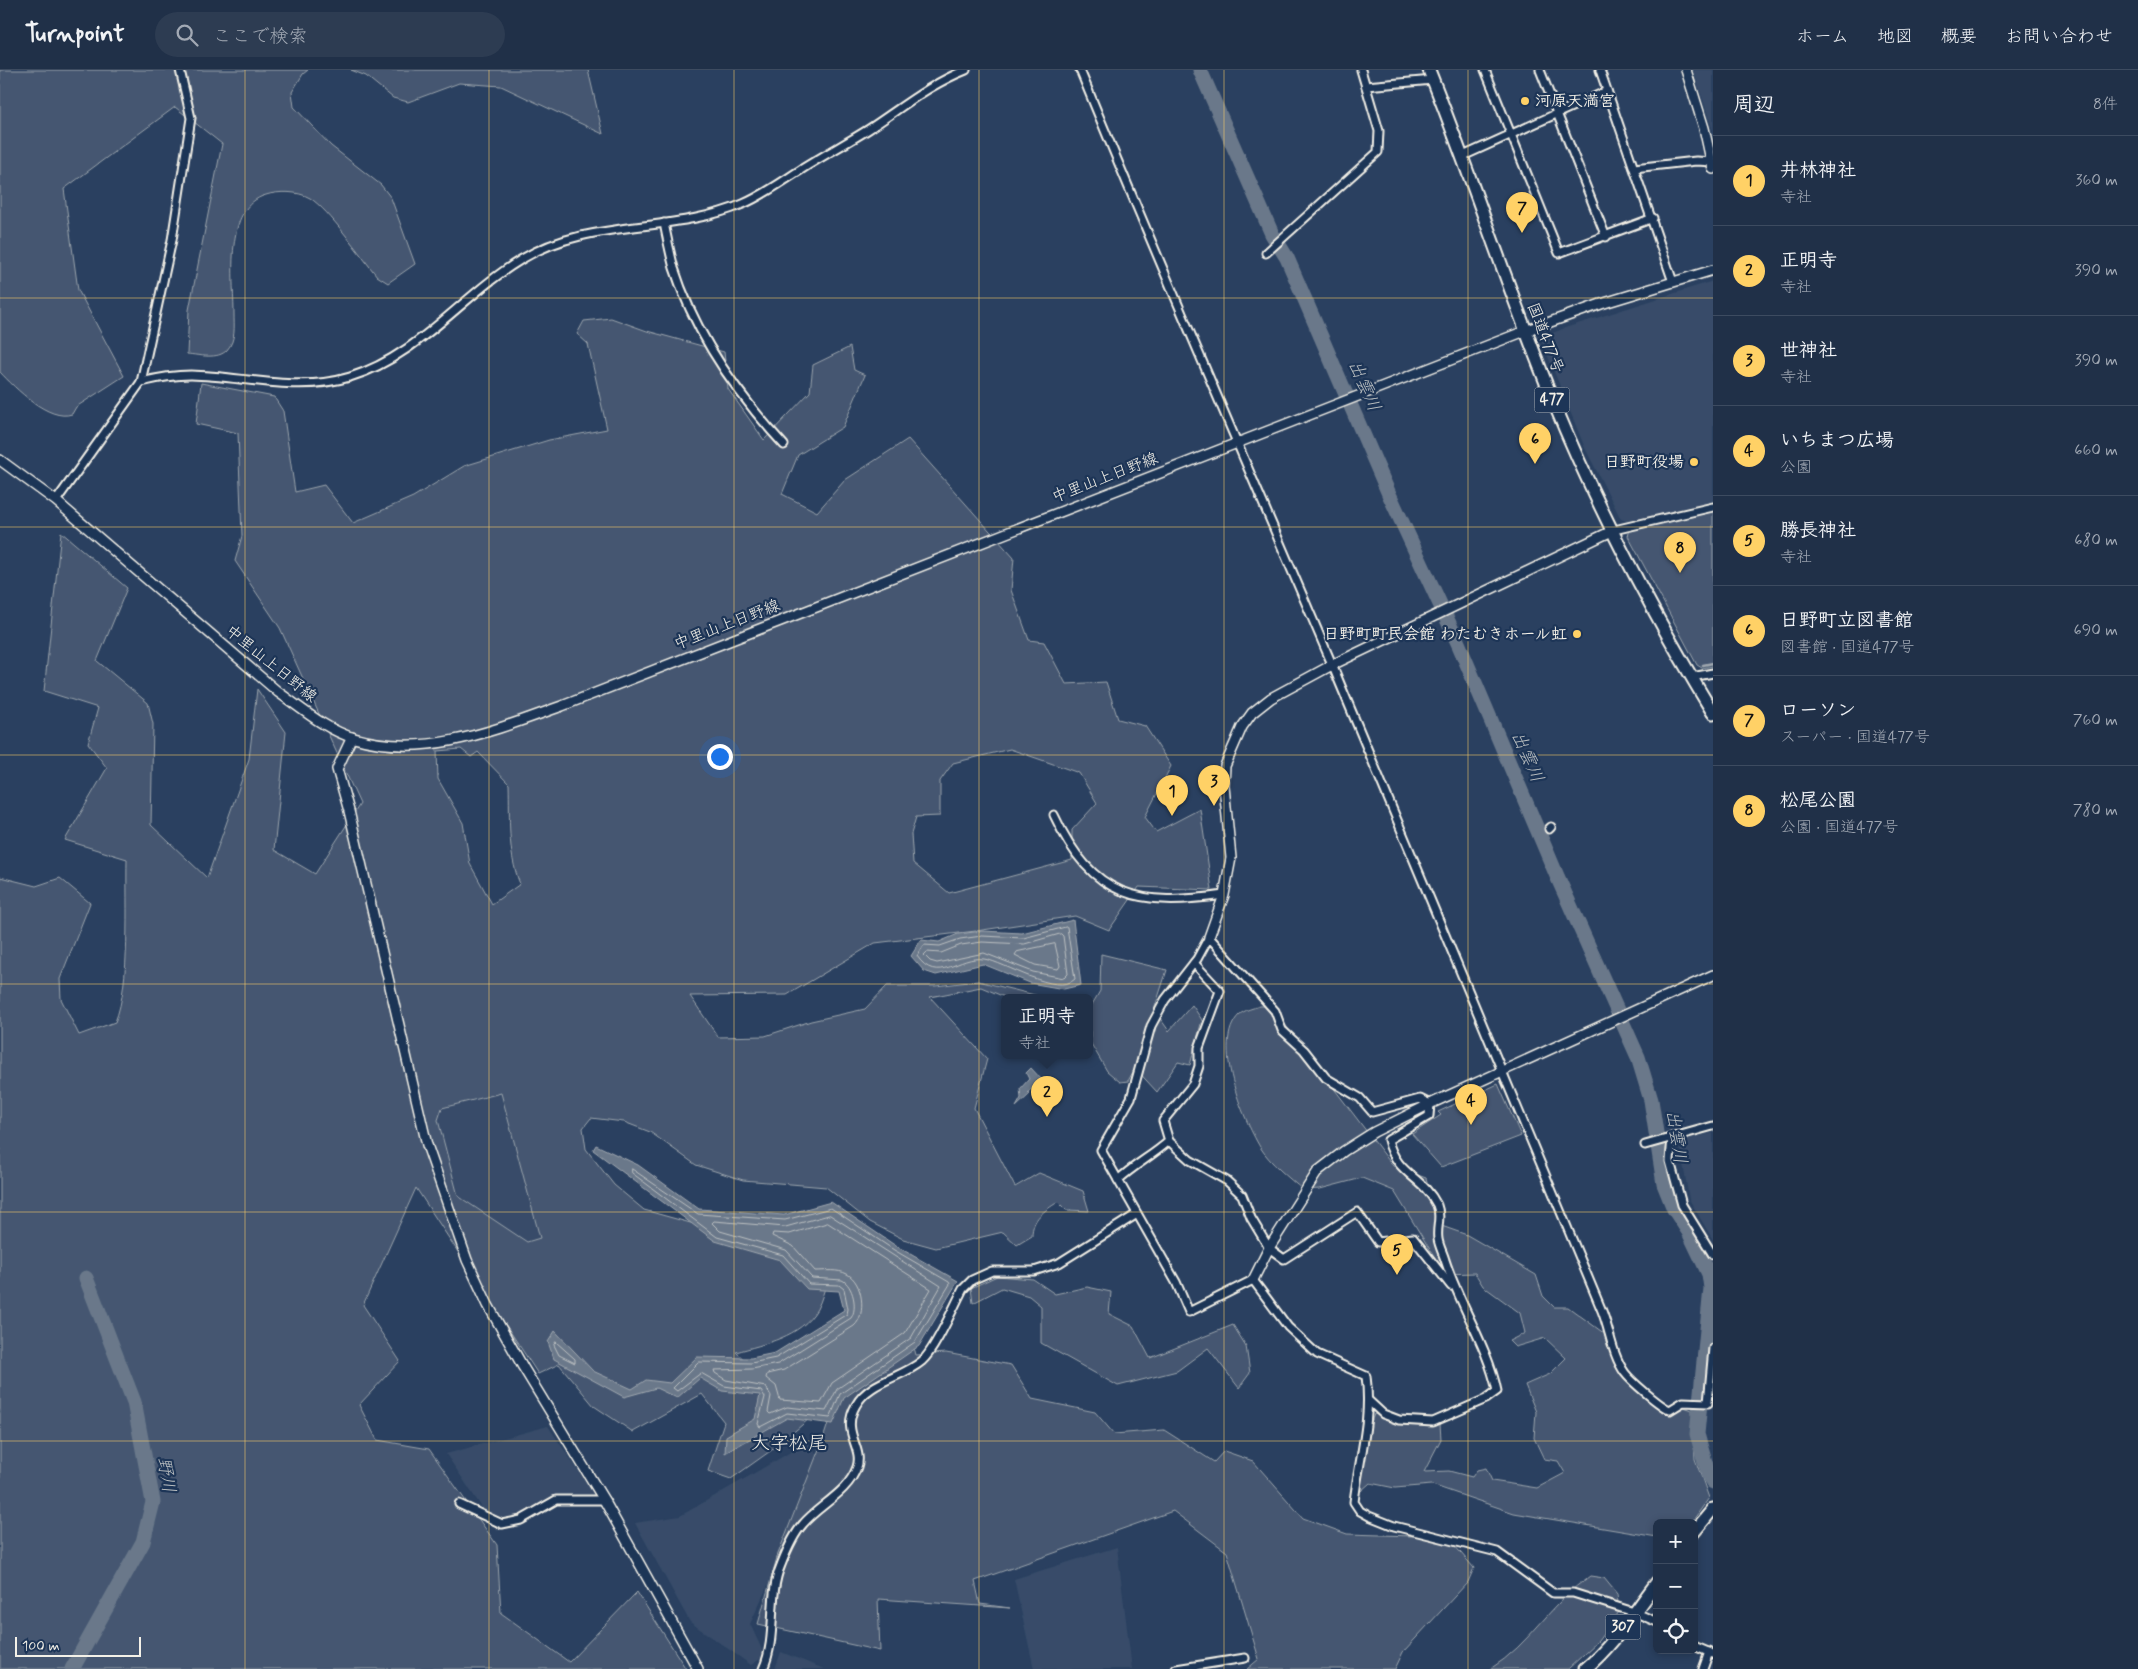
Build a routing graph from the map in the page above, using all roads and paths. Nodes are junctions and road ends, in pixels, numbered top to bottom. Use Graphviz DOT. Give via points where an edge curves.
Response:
graph roads {
  1 [pos="180,70"];
  2 [pos="966,70"];
  3 [pos="1080,70"];
  4 [pos="1361,70"];
  5 [pos="1485,70"];
  6 [pos="1540,70"];
  7 [pos="1600,70"];
  8 [pos="1686,70"];
  9 [pos="1431,75"];
  10 [pos="1366,86"];
  11 [pos="1607,92"];
  12 [pos="1557,114"];
  13 [pos="1512,134"];
  14 [pos="1463,156"];
  15 [pos="1712,164"];
  16 [pos="1634,168"];
  17 [pos="1653,218"];
  18 [pos="664,223"];
  19 [pos="1606,237"];
  20 [pos="1266,254"];
  21 [pos="1713,270"];
  22 [pos="1673,282"];
  23 [pos="1525,331"];
  24 [pos="141,382"];
  25 [pos="1237,443"];
  26 [pos="784,445"];
  27 [pos="0,460"];
  28 [pos="56,502"];
  29 [pos="1713,507"];
  30 [pos="1614,530"];
  31 [pos="1332,665"];
  32 [pos="1713,673"];
  33 [pos="1692,678"];
  34 [pos="1713,713"];
  35 [pos="352,738"];
  36 [pos="1054,815"];
  37 [pos="1224,894"];
  38 [pos="1209,937"];
  39 [pos="1194,963"];
  40 [pos="1713,975"];
  41 [pos="1502,1072"];
  42 [pos="1430,1104"];
  43 [pos="1713,1126"];
  44 [pos="1672,1137"];
  45 [pos="1169,1141"];
  46 [pos="1645,1145"];
  47 [pos="1118,1180"];
  48 [pos="1137,1214"];
  49 [pos="1269,1248"];
  50 [pos="1713,1255"];
  51 [pos="1253,1280"];
  52 [pos="1454,1290"];
  53 [pos="1713,1348"];
  54 [pos="1369,1401"];
  55 [pos="604,1500"];
  56 [pos="459,1504"];
  57 [pos="1713,1509"];
  58 [pos="1698,1527"];
  59 [pos="1653,1587"];
  60 [pos="1634,1612"];
  61 [pos="1653,1620"];
  62 [pos="1698,1648"];
  63 [pos="1711,1653"];
  64 [pos="1245,1658"];
  65 [pos="698,1669"];
  66 [pos="763,1669"];
  67 [pos="1176,1669"];
  68 [pos="1585,1669"];
  69 [pos="1702,1669"];
  1 -- 24 [label="street" via="191,118 190,128 172,240"];
  2 -- 18 [label="street" via="926,89 858,136 764,193 715,214"];
  3 -- 25 [label="street" via="1171,293"];
  4 -- 10 [label="street"];
  5 -- 13 [label="street"];
  6 -- 12 [label="street"];
  7 -- 11 [label="street"];
  8 -- 15 [label="street"];
  9 -- 10 [label="street"];
  9 -- 14 [label="highway, 国道477号 / 477"];
  10 -- 20 [label="street" via="1379,131 1378,152"];
  11 -- 12 [label="street"];
  11 -- 16 [label="street"];
  12 -- 13 [label="street"];
  12 -- 19 [label="street"];
  13 -- 14 [label="street"];
  13 -- 19 [label="street" via="1559,253"];
  14 -- 23 [label="highway, 国道477号 / 477"];
  15 -- 16 [label="street"];
  16 -- 17 [label="street"];
  17 -- 19 [label="street"];
  17 -- 22 [label="street"];
  18 -- 24 [label="street" via="589,234 523,258 424,337 390,360 350,377 300,384 177,375"];
  18 -- 26 [label="street" via="674,267 702,334 751,410"];
  21 -- 22 [label="street, 中里山上日野線"];
  22 -- 23 [label="street, 中里山上日野線"];
  23 -- 25 [label="street, 中里山上日野線"];
  23 -- 30 [label="highway, 国道477号 / 477" via="1578,459"];
  24 -- 28 [label="street"];
  25 -- 31 [label="street"];
  25 -- 35 [label="street, 中里山上日野線" via="490,732 450,743 384,743"];
  27 -- 28 [label="street, 中里山上日野線"];
  28 -- 35 [label="street, 中里山上日野線" via="278,692 314,718"];
  29 -- 30 [label="street"];
  30 -- 31 [label="street"];
  30 -- 33 [label="highway, 国道477号 / 477"];
  31 -- 37 [label="street" via="1262,704 1252,712 1236,739 1225,766 1231,858"];
  31 -- 41 [label="street"];
  32 -- 33 [label="street"];
  33 -- 34 [label="highway, 国道477号 / 477"];
  35 -- 55 [label="street" via="336,769 349,811 427,1145 467,1260 488,1305"];
  36 -- 37 [label="street" via="1075,853 1114,889 1146,899 1196,899"];
  37 -- 38 [label="street"];
  38 -- 39 [label="street"];
  38 -- 42 [label="street" via="1275,1010 1282,1030 1304,1050 1326,1078 1360,1098 1372,1112 1420,1099"];
  39 -- 45 [label="street" via="1220,991 1199,1048 1199,1066 1192,1084 1163,1122"];
  39 -- 47 [label="street" via="1151,1026 1131,1098 1101,1150"];
  40 -- 41 [label="street"];
  41 -- 42 [label="street"];
  41 -- 53 [label="street" via="1604,1316 1623,1371 1664,1408 1670,1410 1691,1401 1708,1403"];
  42 -- 49 [label="street" via="1374,1132 1318,1171"];
  42 -- 52 [label="street" via="1429,1116 1388,1140 1392,1156 1400,1167 1427,1188 1436,1204 1440,1214 1437,1238"];
  43 -- 44 [label="street"];
  44 -- 46 [label="street"];
  44 -- 50 [label="street" via="1670,1161 1680,1199"];
  45 -- 47 [label="street"];
  45 -- 49 [label="street" via="1190,1160 1227,1181 1242,1195"];
  47 -- 48 [label="street"];
  48 -- 51 [label="street" via="1190,1312"];
  48 -- 66 [label="street" via="1059,1263 1034,1271 992,1272 972,1280 963,1289 922,1361 867,1392 856,1404 849,1419 859,1461 856,1470 848,1483 802,1525 780,1566 772,1643"];
  49 -- 51 [label="street"];
  49 -- 52 [label="street" via="1284,1259 1357,1212 1378,1242 1413,1238"];
  51 -- 54 [label="street" via="1288,1327 1317,1354 1366,1376"];
  52 -- 54 [label="street" via="1489,1363 1497,1391 1433,1422 1400,1420 1383,1414"];
  54 -- 60 [label="street" via="1354,1502 1360,1511 1394,1526 1497,1552 1553,1593 1573,1593"];
  55 -- 56 [label="street" via="556,1500 521,1520 502,1524"];
  55 -- 65 [label="street"];
  57 -- 58 [label="highway"];
  59 -- 60 [label="highway, 307"];
  60 -- 61 [label="street"];
  60 -- 68 [label="highway, 307" via="1600,1657"];
  62 -- 63 [label="street"];
  63 -- 69 [label="street"];
  64 -- 67 [label="street"];
}
